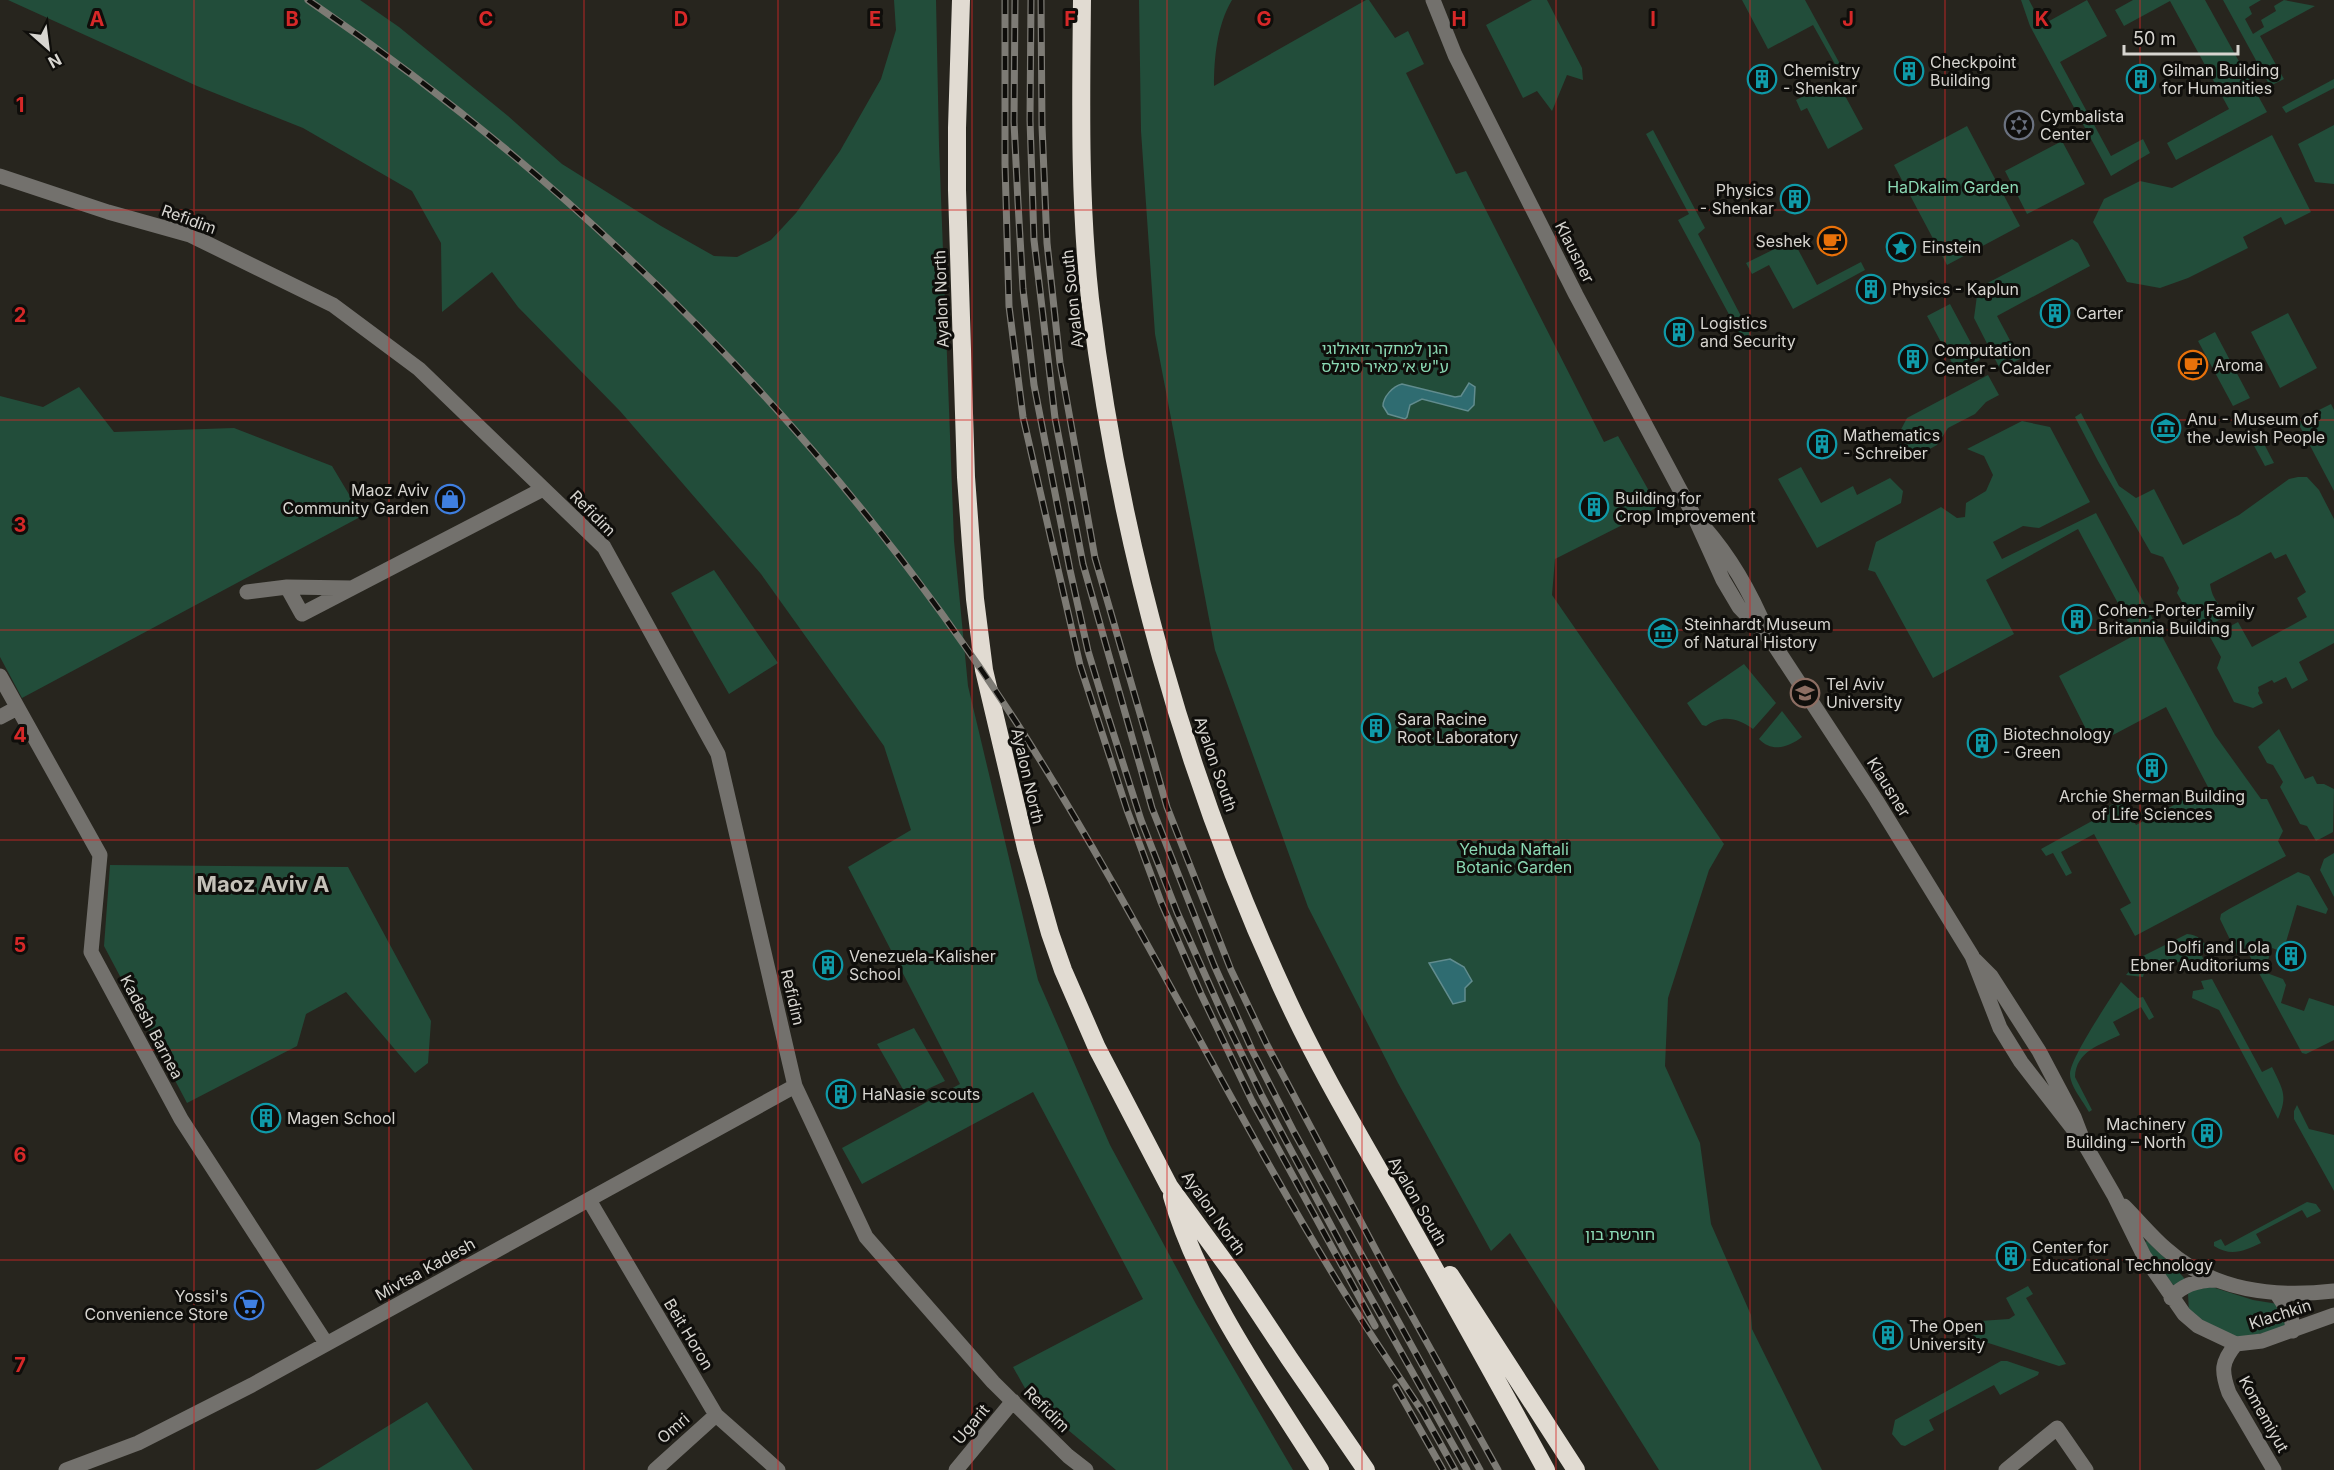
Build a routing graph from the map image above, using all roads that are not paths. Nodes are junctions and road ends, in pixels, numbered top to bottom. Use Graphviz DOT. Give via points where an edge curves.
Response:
graph roads {
  1 [pos="957,0"];
  2 [pos="962,0"];
  3 [pos="1082,0"];
  4 [pos="1433,0"];
  5 [pos="958,64"];
  6 [pos="0,176"];
  7 [pos="543,489"];
  8 [pos="287,587"];
  9 [pos="352,588"];
  10 [pos="247,592"];
  11 [pos="0,676"];
  12 [pos="17,708"];
  13 [pos="0,717"];
  14 [pos="795,1086"];
  15 [pos="1338,1101"];
  16 [pos="1169,1186"];
  17 [pos="2114,1195"];
  18 [pos="589,1200"];
  19 [pos="2219,1280"];
  20 [pos="2334,1292"];
  21 [pos="2277,1294"];
  22 [pos="2171,1298"];
  23 [pos="2334,1315"];
  24 [pos="2293,1331"];
  25 [pos="326,1343"];
  26 [pos="2236,1344"];
  27 [pos="1013,1401"];
  28 [pos="716,1415"];
  29 [pos="66,1470"];
  30 [pos="655,1470"];
  31 [pos="778,1470"];
  32 [pos="956,1470"];
  33 [pos="1086,1470"];
  34 [pos="1320,1470"];
  35 [pos="1366,1470"];
  36 [pos="1546,1470"];
  37 [pos="1576,1470"];
  38 [pos="2006,1470"];
  39 [pos="2085,1470"];
  40 [pos="2274,1470"];
  1 -- 5 [label="highway"];
  2 -- 5 [label="highway, Ayalon North"];
  3 -- 15 [label="highway, Ayalon South" via="1081,115 1090,297 1101,381 1142,583 1192,754 1224,846 1287,999"];
  4 -- 17 [label="street, Klausner" via="1455,55 1576,295 1694,516 1726,552 1753,597 1771,640 1972,956 2000,1028 2021,1062 2084,1143"];
  5 -- 16 [label="highway, Ayalon North" via="957,190 966,477 975,598 988,692 1026,848 1063,970 1097,1048"];
  6 -- 7 [label="street, Refidim" via="108,213 190,235 333,305 419,369"];
  7 -- 9 [label="street"];
  7 -- 14 [label="street, Refidim" via="604,547 718,754"];
  8 -- 9 [label="street"];
  8 -- 9 [label="street" via="302,614"];
  8 -- 10 [label="street"];
  11 -- 12 [label="street, Kadesh Barnea"];
  12 -- 13 [label="street"];
  12 -- 25 [label="street, Kadesh Barnea" via="100,855 91,952 181,1119"];
  14 -- 18 [label="street, Mivtsa Kadesh"];
  14 -- 27 [label="street, Refidim" via="866,1237"];
  15 -- 36 [label="highway, Ayalon South"];
  15 -- 37 [label="highway"];
  16 -- 34 [label="highway" via="1181,1229 1221,1308"];
  16 -- 35 [label="highway, Ayalon North"];
  17 -- 19 [label="street, Klausner" via="2165,1249"];
  17 -- 22 [label="street, Klausner" via="2144,1256"];
  18 -- 25 [label="street, Mivtsa Kadesh"];
  18 -- 28 [label="street, Beit Horon"];
  19 -- 21 [label="street, Klachkin" via="2251,1291"];
  19 -- 22 [label="street" via="2193,1283"];
  20 -- 21 [label="street, Klachkin"];
  21 -- 24 [label="street" via="2291,1315"];
  22 -- 26 [label="street, Klausner" via="2198,1326"];
  23 -- 24 [label="street, Klachkin"];
  24 -- 26 [label="street, Klachkin"];
  25 -- 29 [label="street, Mivtsa Kadesh" via="138,1443"];
  26 -- 40 [label="street, Komemiyut" via="2224,1360 2225,1382"];
  27 -- 32 [label="street, Ugarit"];
  27 -- 33 [label="street, Refidim"];
  28 -- 30 [label="street, Omri"];
  28 -- 31 [label="street, Beit Horon"];
  38 -- 39 [label="street" via="2057,1428"];
}
